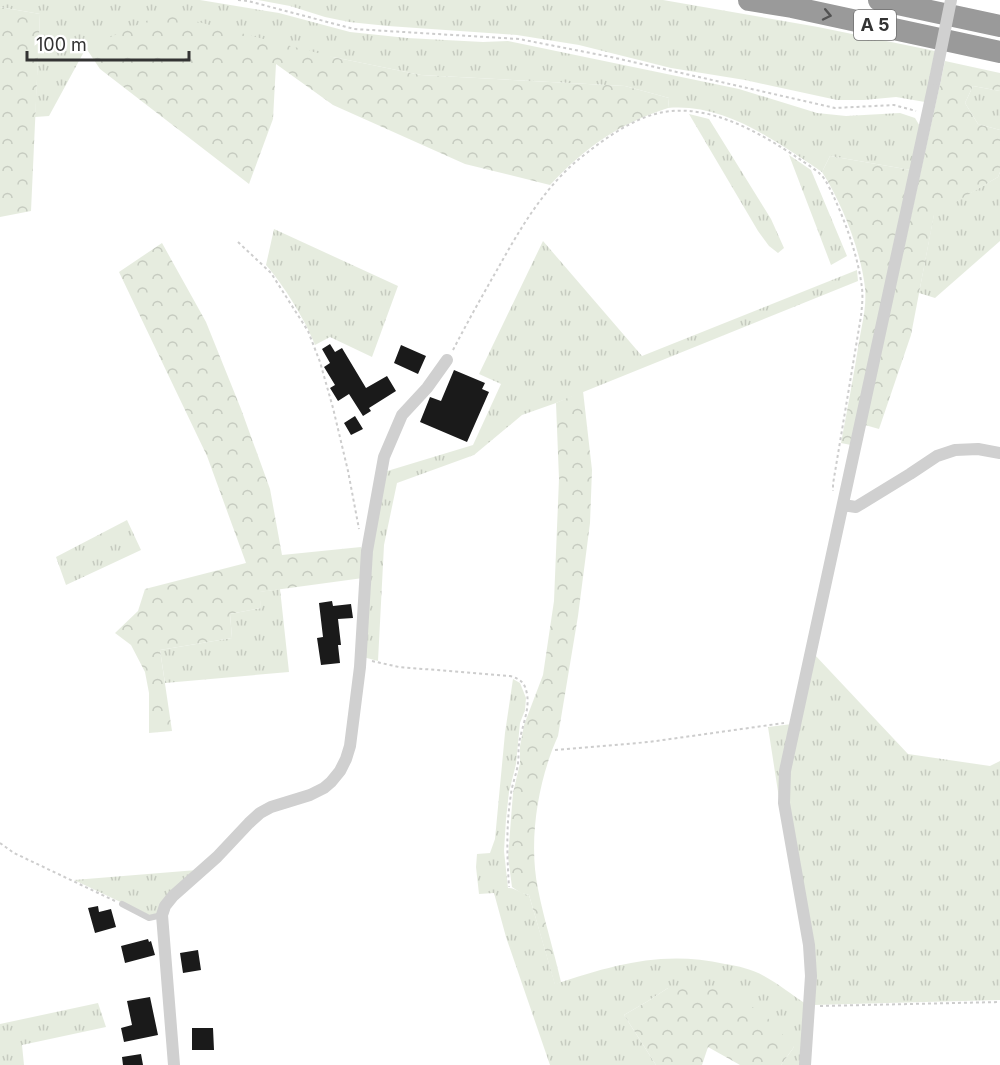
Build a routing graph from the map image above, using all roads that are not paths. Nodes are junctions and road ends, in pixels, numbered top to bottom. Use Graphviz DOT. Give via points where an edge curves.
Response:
graph roads {
  1 [pos="748,0"];
  2 [pos="879,0"];
  3 [pos="951,0"];
  4 [pos="1000,26"];
  5 [pos="1000,52"];
  6 [pos="447,360"];
  7 [pos="1000,453"];
  8 [pos="843,505"];
  9 [pos="122,904"];
  10 [pos="162,915"];
  11 [pos="174,1065"];
  12 [pos="805,1065"];
  1 -- 5 [label="highway, A 5, one-way"];
  2 -- 4 [label="highway, A 5"];
  3 -- 8 [label="street, bridge"];
  6 -- 10 [label="street" via="402,415 384,457 367,551 350,746 340,771 324,788 260,813 172,896"];
  7 -- 8 [label="street" via="955,450 937,456 856,507"];
  8 -- 12 [label="street" via="785,771 784,803 809,945 811,976"];
  9 -- 10 [label="lane" via="149,918"];
  10 -- 11 [label="street"];
}
